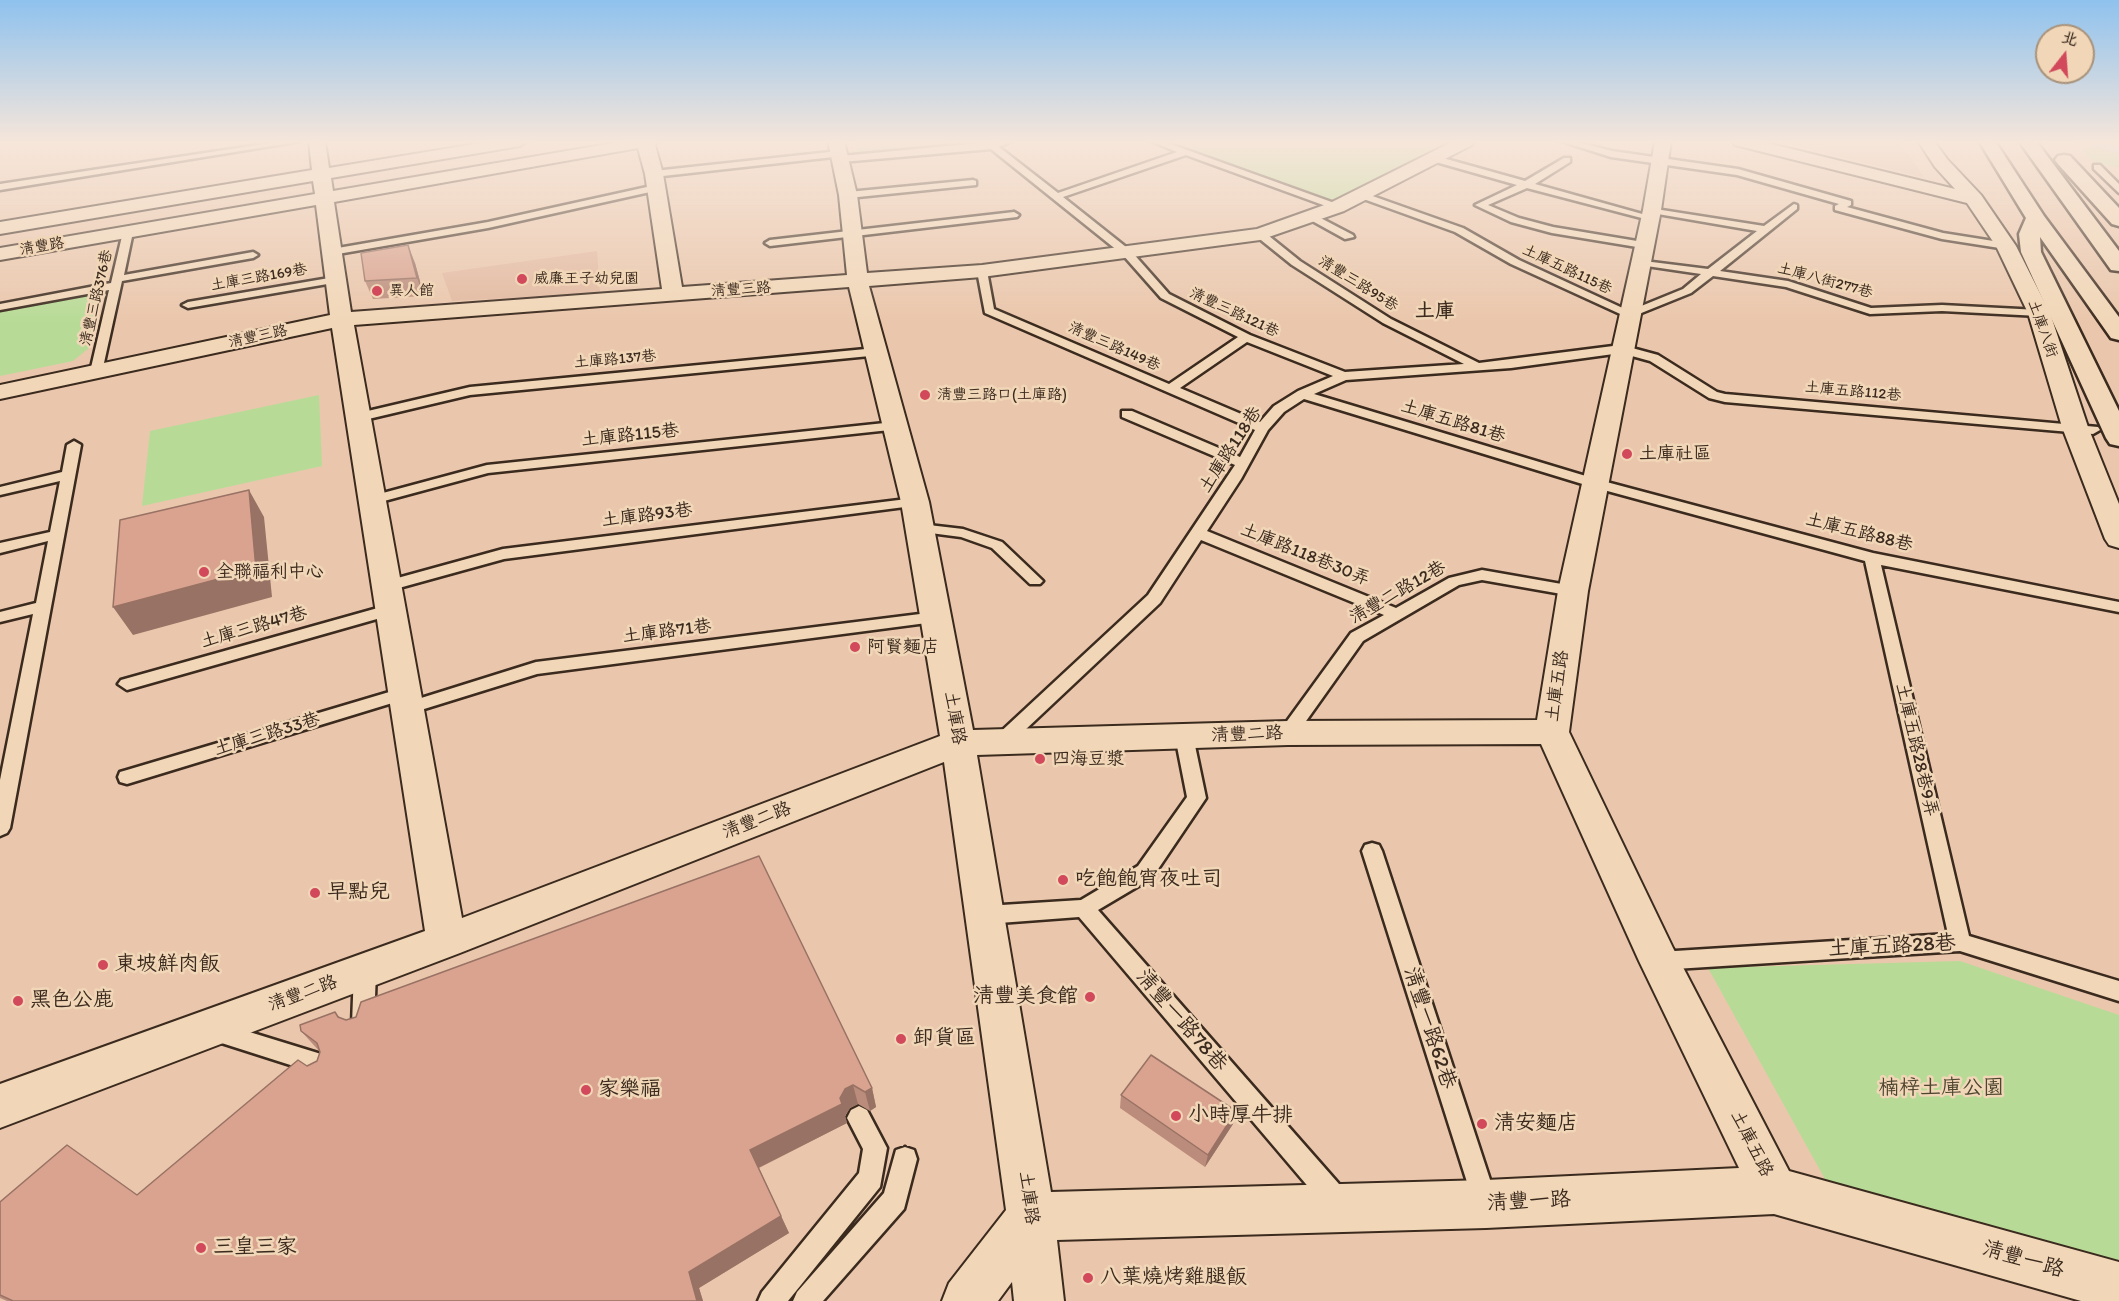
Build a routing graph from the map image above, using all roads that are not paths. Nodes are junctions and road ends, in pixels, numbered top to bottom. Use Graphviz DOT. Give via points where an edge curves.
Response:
graph roads {
  1 [pos="203,202"];
  2 [pos="231,202"];
  3 [pos="257,202"];
  4 [pos="326,202"];
  5 [pos="576,202"];
  6 [pos="658,202"];
  7 [pos="849,202"];
  8 [pos="1065,202"];
  9 [pos="1322,202"];
  10 [pos="1348,202"];
  11 [pos="1380,202"];
  12 [pos="1487,202"];
  13 [pos="1595,202"];
  14 [pos="1652,202"];
  15 [pos="1843,202"];
  16 [pos="1976,202"];
  17 [pos="2026,202"];
  18 [pos="2072,202"];
  19 [pos="2102,202"];
  20 [pos="1337,207"];
  21 [pos="1794,207"];
  22 [pos="1014,215"];
  23 [pos="1650,215"];
  24 [pos="1311,216"];
  25 [pos="2036,218"];
  26 [pos="2119,220"];
  27 [pos="0,228"];
  28 [pos="1766,229"];
  29 [pos="128,232"];
  30 [pos="853,234"];
  31 [pos="1260,234"];
  32 [pos="1349,237"];
  33 [pos="0,241"];
  34 [pos="770,243"];
  35 [pos="2006,246"];
  36 [pos="1127,253"];
  37 [pos="1641,253"];
  38 [pos="0,254"];
  39 [pos="253,255"];
  40 [pos="2119,265"];
  41 [pos="333,266"];
  42 [pos="982,272"];
  43 [pos="1709,272"];
  44 [pos="117,282"];
  45 [pos="858,282"];
  46 [pos="673,294"];
  47 [pos="188,305"];
  48 [pos="0,307"];
  49 [pos="2039,313"];
  50 [pos="1629,315"];
  51 [pos="343,319"];
  52 [pos="2119,333"];
  53 [pos="1246,337"];
  54 [pos="1621,349"];
  55 [pos="876,352"];
  56 [pos="1478,366"];
  57 [pos="96,372"];
  58 [pos="1344,376"];
  59 [pos="1170,389"];
  60 [pos="0,392"];
  61 [pos="1302,394"];
  62 [pos="1127,414"];
  63 [pos="360,417"];
  64 [pos="894,426"];
  65 [pos="1262,428"];
  66 [pos="2084,429"];
  67 [pos="2119,438"];
  68 [pos="74,445"];
  69 [pos="1243,463"];
  70 [pos="68,475"];
  71 [pos="1594,483"];
  72 [pos="0,491"];
  73 [pos="373,500"];
  74 [pos="915,502"];
  75 [pos="920,528"];
  76 [pos="1198,533"];
  77 [pos="56,535"];
  78 [pos="2119,539"];
  79 [pos="0,548"];
  80 [pos="1872,558"];
  81 [pos="1035,581"];
  82 [pos="1573,591"];
  83 [pos="390,597"];
  84 [pos="43,606"];
  85 [pos="2119,607"];
  86 [pos="1397,614"];
  87 [pos="0,617"];
  88 [pos="936,617"];
  89 [pos="127,684"];
  90 [pos="407,700"];
  91 [pos="1552,732"];
  92 [pos="1288,733"];
  93 [pos="1184,736"];
  94 [pos="1001,742"];
  95 [pos="958,743"];
  96 [pos="127,777"];
  97 [pos="0,828"];
  98 [pos="1371,851"];
  99 [pos="1084,908"];
  100 [pos="986,915"];
  101 [pos="446,941"];
  102 [pos="1959,942"];
  103 [pos="1659,961"];
  104 [pos="365,971"];
  105 [pos="2119,991"];
  106 [pos="363,1028"];
  107 [pos="207,1029"];
  108 [pos="324,1072"];
  109 [pos="0,1106"];
  110 [pos="859,1118"];
  111 [pos="905,1159"];
  112 [pos="1774,1190"];
  113 [pos="1486,1204"];
  114 [pos="1343,1208"];
  115 [pos="1031,1217"];
  116 [pos="2119,1287"];
  117 [pos="773,1298"];
  118 [pos="806,1301"];
  119 [pos="967,1301"];
  120 [pos="1039,1301"];
  1 -- 27 [label="street, 清豐路"];
  2 -- 33 [label="street, 清豐路"];
  3 -- 29 [label="street, 清豐路"];
  4 -- 41 [label="street"];
  5 -- 41 [label="lane, 土庫三路169巷"];
  6 -- 46 [label="street"];
  7 -- 30 [label="street, 土庫路"];
  8 -- 36 [label="lane, 清豐三路121巷"];
  9 -- 20 [label="lane"];
  10 -- 20 [label="street, 清豐三路"];
  11 -- 50 [label="lane, 土庫五路115巷" via="1459,230 1515,262"];
  12 -- 37 [label="lane, 土庫八街277巷" via="1480,205 1515,220"];
  13 -- 23 [label="lane"];
  14 -- 23 [label="street, 土庫五路"];
  15 -- 35 [label="lane" via="1848,203 1838,208 1942,236"];
  16 -- 35 [label="street, 土庫八街"];
  17 -- 25 [label="highway"];
  18 -- 40 [label="highway"];
  19 -- 26 [label="highway"];
  20 -- 24 [label="street, 清豐三路"];
  21 -- 28 [label="lane"];
  22 -- 30 [label="lane"];
  23 -- 28 [label="lane"];
  23 -- 37 [label="street, 土庫五路"];
  24 -- 31 [label="street, 清豐三路"];
  24 -- 32 [label="lane"];
  25 -- 52 [label="highway"];
  25 -- 67 [label="highway" via="2030,234 2031,252"];
  28 -- 43 [label="lane"];
  29 -- 38 [label="street, 清豐路"];
  29 -- 44 [label="lane, 清豐三路376巷"];
  30 -- 34 [label="lane"];
  30 -- 45 [label="street, 土庫路"];
  31 -- 36 [label="street, 清豐三路"];
  31 -- 56 [label="lane, 清豐三路95巷" via="1296,263 1387,321"];
  35 -- 49 [label="street, 土庫八街"];
  36 -- 42 [label="street, 清豐三路"];
  36 -- 53 [label="lane, 清豐三路121巷" via="1165,296"];
  37 -- 43 [label="lane, 土庫八街277巷"];
  37 -- 50 [label="street, 土庫五路"];
  39 -- 44 [label="lane"];
  41 -- 47 [label="lane, 土庫三路169巷"];
  41 -- 51 [label="street"];
  42 -- 45 [label="street, 清豐三路"];
  42 -- 59 [label="lane, 清豐三路149巷" via="989,311"];
  43 -- 49 [label="lane, 土庫八街277巷" via="1788,284 1870,311 1942,308"];
  43 -- 50 [label="lane" via="1687,291"];
  44 -- 48 [label="lane"];
  44 -- 57 [label="lane, 清豐三路376巷"];
  45 -- 46 [label="street, 清豐三路"];
  45 -- 55 [label="street, 土庫路"];
  46 -- 51 [label="street, 清豐三路"];
  49 -- 66 [label="street, 土庫八街"];
  50 -- 54 [label="street, 土庫五路"];
  51 -- 57 [label="street, 清豐三路"];
  51 -- 63 [label="street"];
  53 -- 58 [label="lane, 清豐三路121巷"];
  53 -- 59 [label="lane"];
  54 -- 56 [label="lane, 土庫路118巷"];
  54 -- 66 [label="lane, 土庫五路112巷" via="1654,358 1725,398"];
  54 -- 71 [label="street, 土庫五路"];
  55 -- 63 [label="lane, 土庫路137巷" via="470,391"];
  55 -- 64 [label="street, 土庫路"];
  56 -- 58 [label="lane, 土庫路118巷"];
  57 -- 60 [label="street, 清豐三路"];
  58 -- 61 [label="lane, 土庫路118巷"];
  59 -- 65 [label="lane, 清豐三路149巷"];
  61 -- 65 [label="lane, 土庫路118巷" via="1279,409"];
  61 -- 71 [label="lane, 土庫五路81巷"];
  62 -- 69 [label="lane"];
  63 -- 73 [label="street"];
  64 -- 73 [label="lane, 土庫路115巷" via="487,469"];
  64 -- 74 [label="street, 土庫路"];
  65 -- 69 [label="lane, 土庫路118巷"];
  66 -- 78 [label="street, 土庫八街"];
  68 -- 70 [label="lane"];
  69 -- 76 [label="lane, 土庫路118巷"];
  70 -- 72 [label="lane"];
  70 -- 77 [label="lane"];
  71 -- 80 [label="lane, 土庫五路88巷"];
  71 -- 82 [label="street, 土庫五路"];
  73 -- 83 [label="street"];
  74 -- 75 [label="street, 土庫路"];
  74 -- 83 [label="lane, 土庫路93巷" via="503,554"];
  75 -- 81 [label="lane" via="963,532 997,545"];
  75 -- 88 [label="street, 土庫路"];
  76 -- 86 [label="lane, 土庫路118巷30弄"];
  76 -- 94 [label="lane, 土庫路118巷" via="1154,598"];
  77 -- 79 [label="lane"];
  77 -- 84 [label="lane"];
  80 -- 85 [label="lane, 土庫五路88巷"];
  80 -- 102 [label="lane, 土庫五路28巷9弄"];
  82 -- 86 [label="lane, 清豐二路12巷" via="1482,575 1454,581"];
  82 -- 91 [label="street, 土庫五路"];
  83 -- 89 [label="lane, 土庫三路47巷"];
  83 -- 90 [label="street"];
  84 -- 87 [label="lane"];
  84 -- 97 [label="lane"];
  86 -- 92 [label="lane, 清豐二路12巷" via="1357,637"];
  88 -- 90 [label="lane, 土庫路71巷" via="536,668"];
  88 -- 95 [label="street, 土庫路"];
  90 -- 96 [label="lane, 土庫三路33巷"];
  90 -- 101 [label="street"];
  91 -- 92 [label="street, 清豐二路"];
  91 -- 103 [label="street, 土庫五路"];
  92 -- 93 [label="street, 清豐二路"];
  93 -- 94 [label="street, 清豐二路"];
  93 -- 99 [label="lane" via="1197,798 1145,872"];
  94 -- 95 [label="street, 清豐二路"];
  95 -- 100 [label="street, 土庫路"];
  95 -- 101 [label="street, 清豐二路"];
  98 -- 113 [label="lane, 清豐一路62巷"];
  99 -- 100 [label="lane"];
  99 -- 114 [label="lane, 清豐一路78巷"];
  100 -- 115 [label="street, 土庫路"];
  101 -- 104 [label="street, 清豐二路"];
  102 -- 103 [label="lane, 土庫五路28巷"];
  102 -- 105 [label="lane, 土庫五路28巷"];
  103 -- 112 [label="street, 土庫五路"];
  104 -- 106 [label="lane"];
  104 -- 107 [label="street, 清豐二路"];
  107 -- 108 [label="lane" via="313,1062"];
  107 -- 109 [label="street, 清豐二路"];
  110 -- 117 [label="lane" via="875,1148 871,1178"];
  111 -- 118 [label="lane" via="895,1200"];
  112 -- 113 [label="street, 清豐一路"];
  112 -- 116 [label="street, 清豐一路"];
  113 -- 114 [label="street, 清豐一路"];
  114 -- 115 [label="street, 清豐一路"];
  115 -- 119 [label="street"];
  115 -- 120 [label="street, 土庫路"];
}
